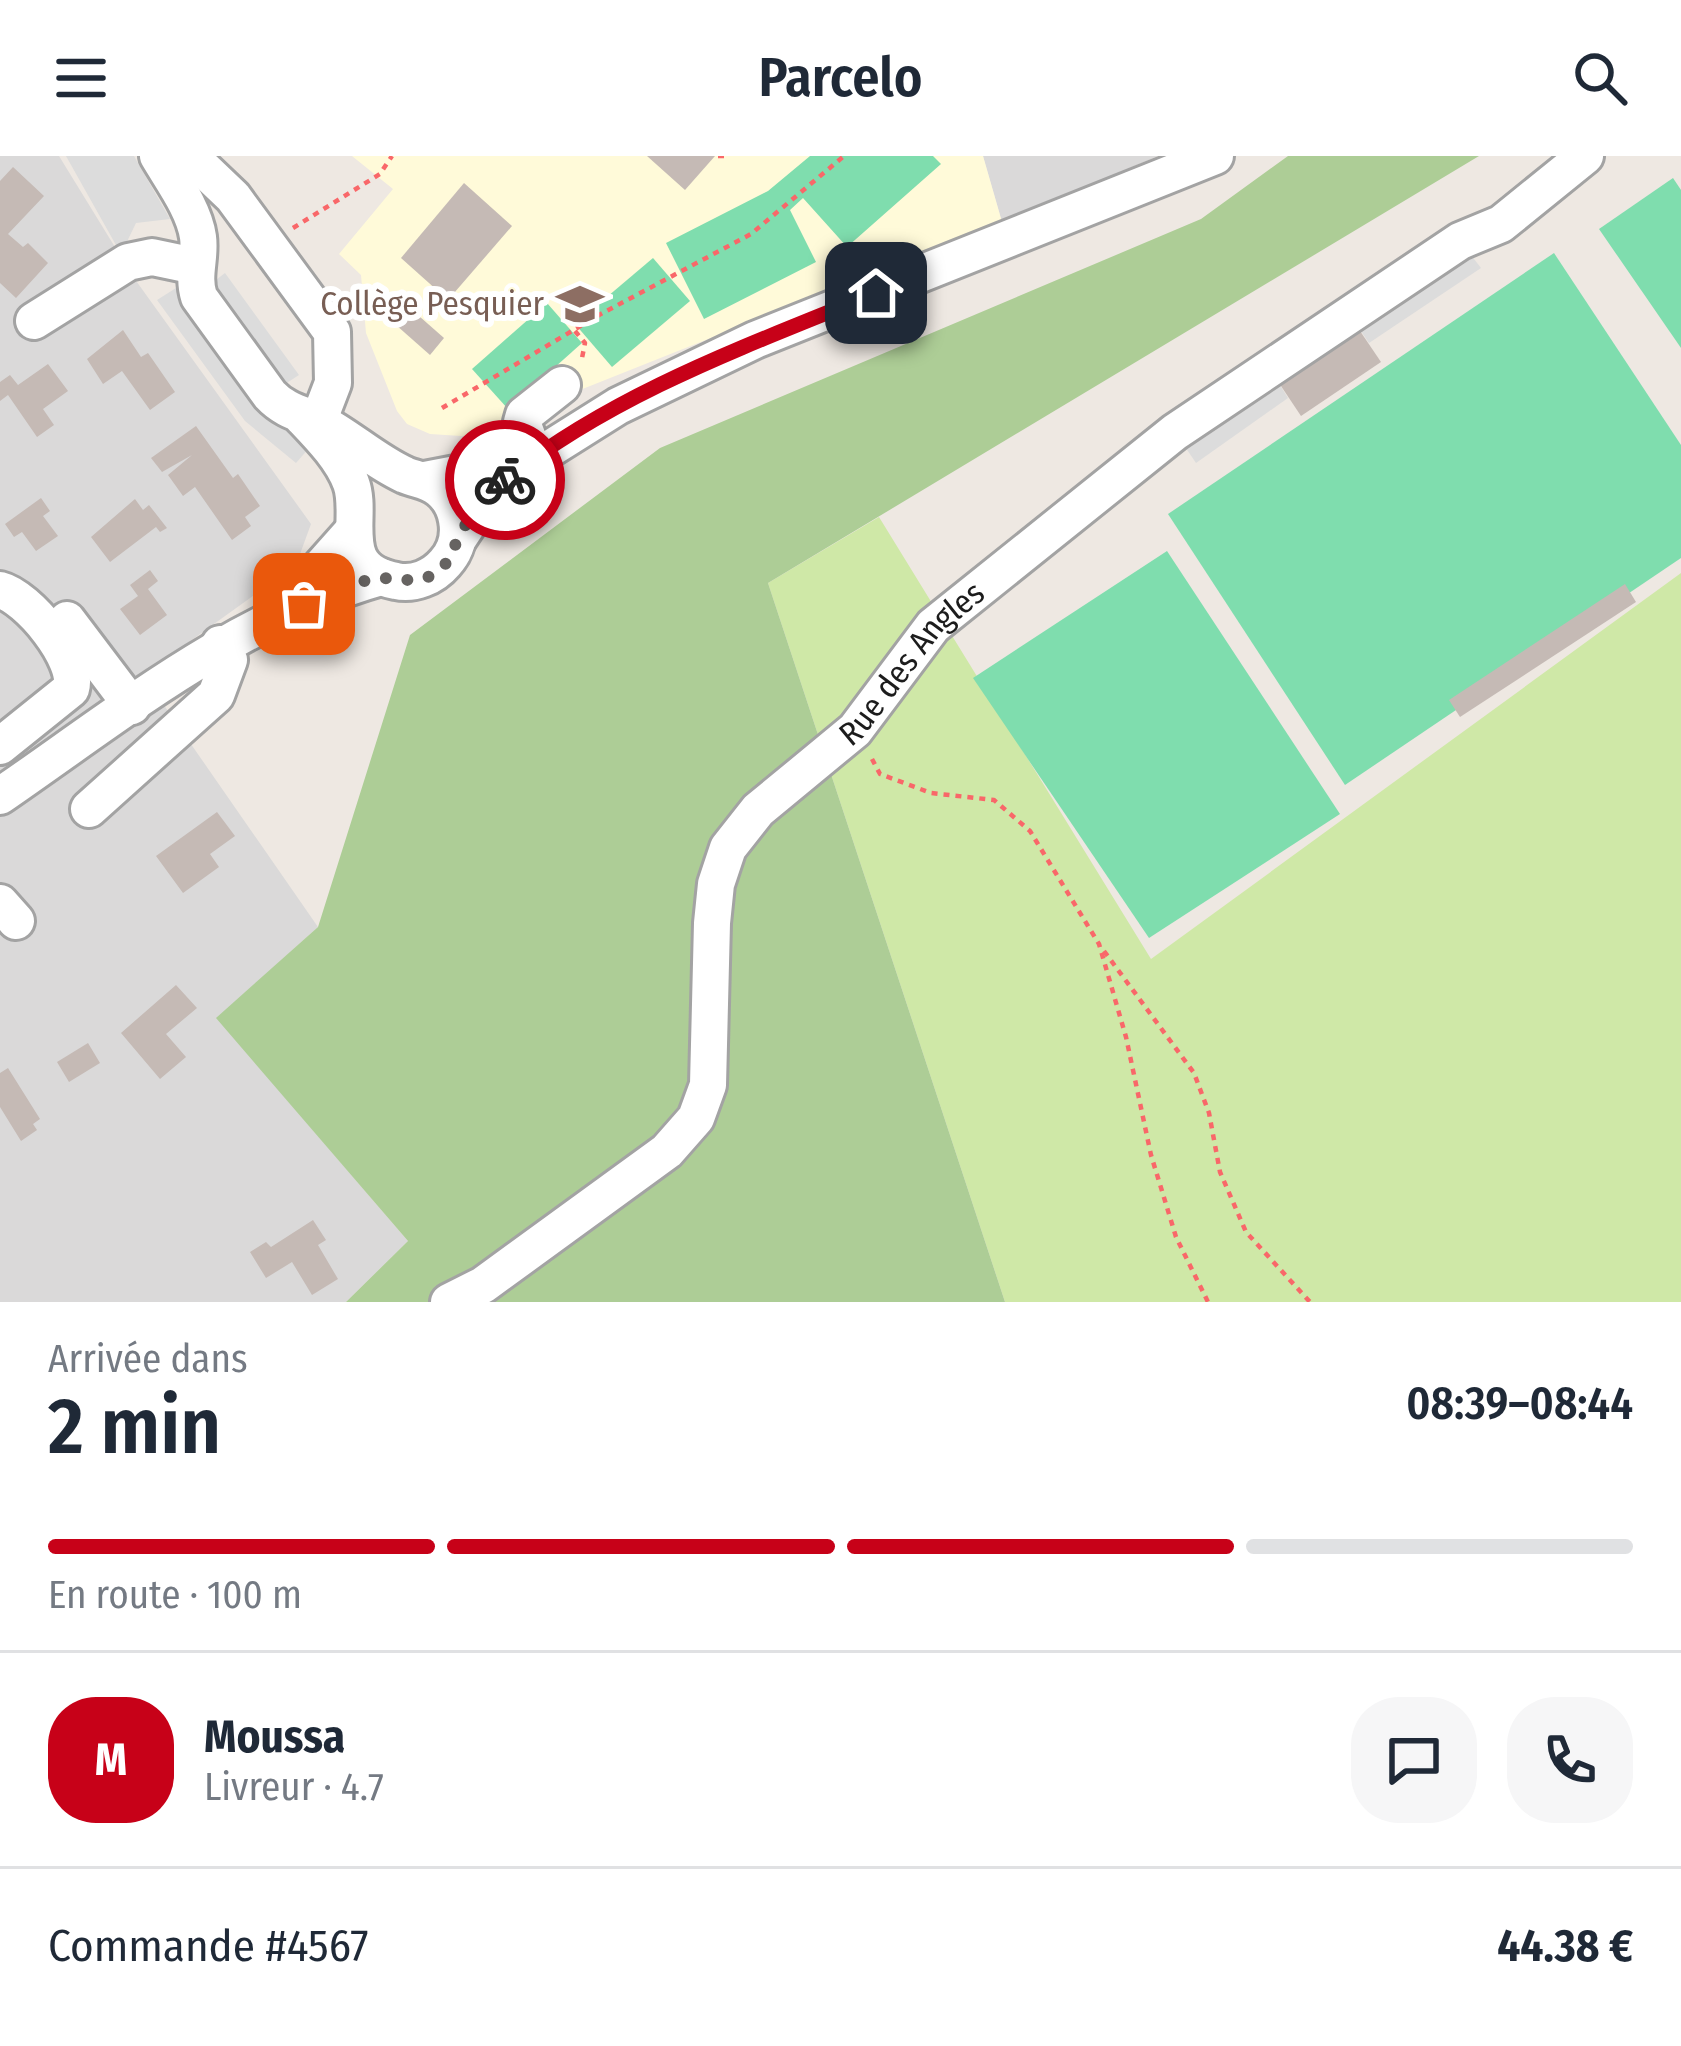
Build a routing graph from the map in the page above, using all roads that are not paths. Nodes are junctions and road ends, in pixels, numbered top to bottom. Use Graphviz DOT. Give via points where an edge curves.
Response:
graph roads {
  1 [pos="158,156"];
  2 [pos="190,156"];
  3 [pos="1215,156"];
  4 [pos="1586,156"];
  5 [pos="234,239"];
  6 [pos="34,321"];
  7 [pos="562,385"];
  8 [pos="618,406"];
  9 [pos="310,419"];
  10 [pos="530,441"];
  11 [pos="416,478"];
  12 [pos="352,524"];
  13 [pos="458,539"];
  14 [pos="381,577"];
  15 [pos="0,590"];
  16 [pos="50,598"];
  17 [pos="232,638"];
  18 [pos="132,706"];
  19 [pos="0,746"];
  20 [pos="0,796"];
  21 [pos="89,809"];
  22 [pos="449,1302"];
  1 -- 5 [label="street" via="182,196"];
  2 -- 5 [label="street" via="213,175"];
  3 -- 8 [label="street" via="755,340"];
  4 -- 22 [label="street, Rue des Angles" via="1502,224 1460,242 1175,432 933,626 855,730 758,810 728,848 712,923 708,1084 696,1118 668,1151 483,1286"];
  5 -- 6 [label="street" via="128,262"];
  5 -- 9 [label="street" via="332,332 330,396"];
  5 -- 9 [label="street" via="193,279 199,297 280,406"];
  7 -- 10 [label="street" via="524,415"];
  8 -- 10 [label="street"];
  8 -- 13 [label="street" via="488,494"];
  9 -- 11 [label="street"];
  9 -- 12 [label="street" via="353,486"];
  10 -- 11 [label="street" via="472,471"];
  11 -- 12 [label="street" via="373,486"];
  11 -- 13 [label="street" via="452,503"];
  12 -- 14 [label="street" via="356,551"];
  12 -- 17 [label="street" via="319,568"];
  13 -- 14 [label="street" via="451,557 420,581"];
  14 -- 17 [label="street" via="333,590"];
  15 -- 19 [label="street" via="30,609 74,678 71,689"];
  16 -- 18 [label="street"];
  17 -- 18 [label="street"];
  17 -- 21 [label="street" via="216,695"];
  18 -- 20 [label="street"];
}
